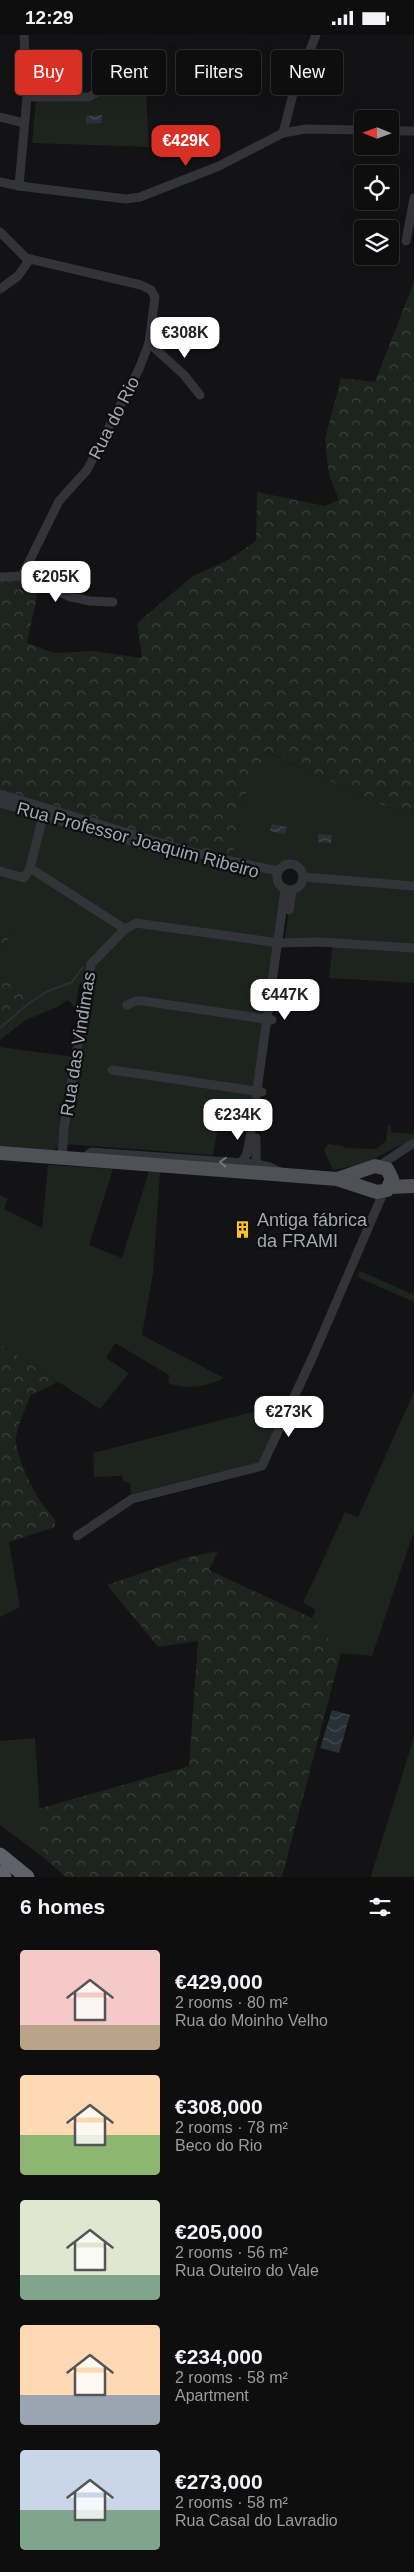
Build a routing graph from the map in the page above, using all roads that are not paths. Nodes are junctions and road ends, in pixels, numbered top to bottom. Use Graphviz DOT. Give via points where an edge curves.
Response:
graph roads {
  1 [pos="24,35"];
  2 [pos="316,35"];
  3 [pos="92,95"];
  4 [pos="27,97"];
  5 [pos="0,117"];
  6 [pos="24,123"];
  7 [pos="354,130"];
  8 [pos="399,131"];
  9 [pos="414,131"];
  10 [pos="283,133"];
  11 [pos="0,182"];
  12 [pos="19,186"];
  13 [pos="414,198"];
  14 [pos="0,232"];
  15 [pos="406,241"];
  16 [pos="30,259"];
  17 [pos="0,289"];
  18 [pos="149,343"];
  19 [pos="200,395"];
  20 [pos="0,577"];
  21 [pos="22,577"];
  22 [pos="113,601"];
  23 [pos="0,794"];
  24 [pos="0,803"];
  25 [pos="44,816"];
  26 [pos="30,868"];
  27 [pos="0,871"];
  28 [pos="277,874"];
  29 [pos="304,877"];
  30 [pos="414,885"];
  31 [pos="288,890"];
  32 [pos="125,929"];
  33 [pos="281,943"];
  34 [pos="414,948"];
  35 [pos="127,1005"];
  36 [pos="270,1020"];
  37 [pos="112,1070"];
  38 [pos="260,1092"];
  39 [pos="412,1144"];
  40 [pos="0,1153"];
  41 [pos="62,1158"];
  42 [pos="82,1160"];
  43 [pos="241,1163"];
  44 [pos="256,1164"];
  45 [pos="287,1176"];
  46 [pos="337,1179"];
  47 [pos="381,1180"];
  48 [pos="414,1185"];
  49 [pos="77,1536"];
  50 [pos="0,1855"];
  51 [pos="0,1873"];
  52 [pos="4,1877"];
  53 [pos="28,1877"];
  1 -- 4 [label="street"];
  2 -- 10 [label="street" via="294,90"];
  3 -- 4 [label="street"];
  4 -- 6 [label="street"];
  5 -- 6 [label="street"];
  6 -- 12 [label="street"];
  7 -- 10 [label="street" via="306,129"];
  8 -- 9 [label="street"];
  10 -- 12 [label="street" via="219,166 140,197 126,199"];
  11 -- 12 [label="street"];
  13 -- 15 [label="street"];
  14 -- 16 [label="street, Rua do Rio"];
  16 -- 17 [label="street" via="18,276"];
  16 -- 18 [label="street, Rua do Rio" via="152,290 154,315"];
  18 -- 19 [label="street" via="184,375"];
  18 -- 21 [label="street, Rua do Rio" via="101,446 87,470 59,501"];
  20 -- 21 [label="street"];
  21 -- 22 [label="street" via="71,597"];
  23 -- 28 [label="street, Rua Professor Joaquim Ribeiro" via="184,851"];
  24 -- 25 [label="street, Rua Professor Joaquim Ribeiro"];
  25 -- 26 [label="street"];
  25 -- 28 [label="street, Rua Professor Joaquim Ribeiro" via="164,851"];
  26 -- 27 [label="street" via="24,878"];
  26 -- 32 [label="street"];
  28 -- 29 [label="street" via="285,865 294,864"];
  28 -- 31 [label="street" via="278,883"];
  29 -- 30 [label="street"];
  29 -- 31 [label="street" via="300,886"];
  31 -- 33 [label="street"];
  32 -- 33 [label="street" via="136,923"];
  32 -- 41 [label="street, Rua das Vindimas" via="91,964"];
  33 -- 34 [label="street"];
  33 -- 36 [label="street"];
  35 -- 36 [label="street" via="136,1001"];
  36 -- 38 [label="street"];
  37 -- 38 [label="street"];
  38 -- 43 [label="street" via="248,1155"];
  38 -- 44 [label="street" via="254,1149"];
  39 -- 47 [label="street" via="394,1156"];
  40 -- 41 [label="main road"];
  41 -- 42 [label="main road"];
  43 -- 42 [label="street, one-way" via="90,1152"];
  42 -- 45 [label="main road"];
  43 -- 44 [label="street"];
  44 -- 45 [label="street"];
  45 -- 46 [label="main road"];
  46 -- 47 [label="main road"];
  46 -- 47 [label="main road"];
  47 -- 48 [label="main road"];
  47 -- 49 [label="street" via="375,1208 314,1354 262,1466 132,1499"];
  50 -- 53 [label="highway"];
  51 -- 52 [label="highway"];
}
